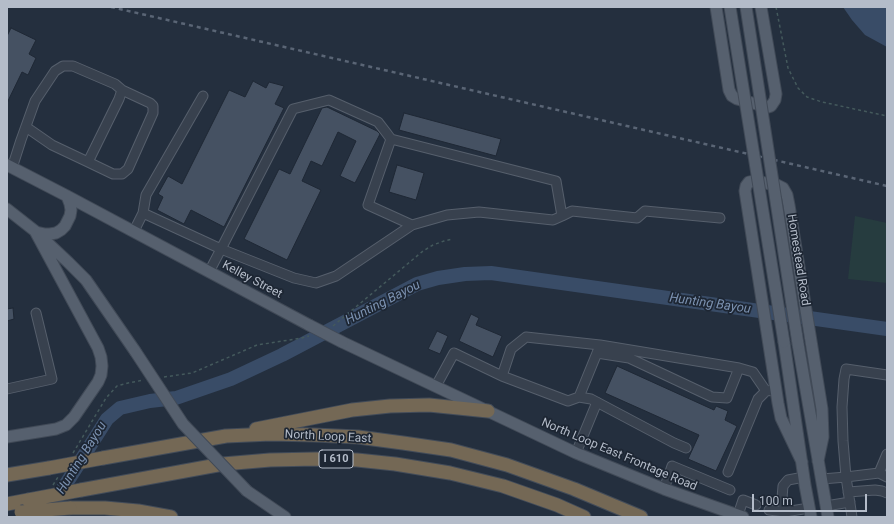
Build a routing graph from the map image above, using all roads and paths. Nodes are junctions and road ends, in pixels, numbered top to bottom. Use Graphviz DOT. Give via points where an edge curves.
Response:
graph roads {
  1 [pos="716,7"];
  2 [pos="730,7"];
  3 [pos="746,7"];
  4 [pos="761,7"];
  5 [pos="776,7"];
  6 [pos="122,90"];
  7 [pos="203,96"];
  8 [pos="887,116"];
  9 [pos="26,127"];
  10 [pos="390,140"];
  11 [pos="88,162"];
  12 [pos="10,167"];
  13 [pos="67,196"];
  14 [pos="7,209"];
  15 [pos="143,214"];
  16 [pos="562,216"];
  17 [pos="720,218"];
  18 [pos="412,225"];
  19 [pos="134,231"];
  20 [pos="35,232"];
  21 [pos="453,239"];
  22 [pos="221,249"];
  23 [pos="209,272"];
  24 [pos="36,313"];
  25 [pos="329,328"];
  26 [pos="311,330"];
  27 [pos="599,349"];
  28 [pos="739,368"];
  29 [pos="887,375"];
  30 [pos="502,376"];
  31 [pos="164,378"];
  32 [pos="150,380"];
  33 [pos="436,386"];
  34 [pos="7,389"];
  35 [pos="771,391"];
  36 [pos="579,397"];
  37 [pos="597,402"];
  38 [pos="488,411"];
  39 [pos="226,436"];
  40 [pos="7,437"];
  41 [pos="686,448"];
  42 [pos="73,453"];
  43 [pos="576,453"];
  44 [pos="887,454"];
  45 [pos="818,461"];
  46 [pos="802,462"];
  47 [pos="55,470"];
  48 [pos="728,472"];
  49 [pos="7,475"];
  50 [pos="883,475"];
  51 [pos="804,477"];
  52 [pos="846,477"];
  53 [pos="822,480"];
  54 [pos="53,485"];
  55 [pos="664,489"];
  56 [pos="730,490"];
  57 [pos="848,492"];
  58 [pos="887,493"];
  59 [pos="850,502"];
  60 [pos="7,504"];
  61 [pos="756,505"];
  62 [pos="769,510"];
  63 [pos="7,512"];
  64 [pos="827,512"];
  65 [pos="810,513"];
  66 [pos="784,514"];
  67 [pos="740,516"];
  68 [pos="171,517"];
  69 [pos="285,517"];
  70 [pos="584,517"];
  71 [pos="641,517"];
  72 [pos="852,517"];
  1 -- 4 [label="main road" via="732,96 768,107 775,100 776,94"];
  2 -- 46 [label="main road, bridge"];
  3 -- 45 [label="main road, Homestead Road, bridge"];
  5 -- 8 [label="path" via="788,68 798,88 807,97"];
  6 -- 9 [label="lane" via="115,84 73,66 63,66 55,71 35,101"];
  6 -- 11 [label="lane"];
  6 -- 11 [label="lane" via="153,106 153,113 128,169 122,174 113,174"];
  7 -- 15 [label="lane" via="146,195"];
  9 -- 11 [label="lane" via="52,146"];
  9 -- 12 [label="lane"];
  10 -- 16 [label="lane" via="556,182"];
  10 -- 18 [label="lane" via="368,205"];
  10 -- 22 [label="lane" via="378,122 329,100 293,109"];
  12 -- 13 [label="main road, Kelley Street"];
  13 -- 19 [label="main road, Kelley Street"];
  13 -- 20 [label="main road" via="71,210 65,226 56,233"];
  14 -- 20 [label="main road"];
  15 -- 19 [label="lane"];
  15 -- 22 [label="lane"];
  16 -- 17 [label="lane" via="572,211 637,218 645,211"];
  16 -- 18 [label="lane" via="553,220 479,212 447,215"];
  18 -- 22 [label="lane" via="336,276 316,283 294,278"];
  19 -- 23 [label="main road, Kelley Street"];
  20 -- 40 [label="main road" via="98,348 101,375 66,425"];
  20 -- 69 [label="main road, bridge" via="86,280 183,424 247,491"];
  21 -- 25 [label="path" via="423,251"];
  22 -- 23 [label="lane"];
  23 -- 26 [label="main road, Kelley Street"];
  24 -- 34 [label="lane" via="52,379"];
  26 -- 31 [label="path" via="302,338 257,345 192,373"];
  26 -- 33 [label="main road, Kelley Street, bridge"];
  27 -- 28 [label="lane"];
  27 -- 28 [label="lane" via="629,358 712,397 727,398"];
  27 -- 30 [label="lane" via="526,337 511,349"];
  27 -- 36 [label="lane"];
  28 -- 35 [label="lane" via="753,372"];
  29 -- 52 [label="lane" via="846,369 842,407"];
  30 -- 33 [label="lane" via="454,353"];
  30 -- 36 [label="lane" via="568,400"];
  32 -- 42 [label="path" via="117,386 106,398"];
  33 -- 38 [label="main road, Kelley Street"];
  35 -- 45 [label="main road" via="769,345 745,191 749,182 754,181 777,185 783,188 787,195 822,409 823,437"];
  35 -- 46 [label="main road"];
  35 -- 48 [label="lane" via="758,399"];
  36 -- 37 [label="lane"];
  37 -- 41 [label="lane"];
  37 -- 43 [label="lane"];
  38 -- 39 [label="highway" via="429,405 390,406 352,410"];
  38 -- 43 [label="main road, North Loop East Frontage Road"];
  39 -- 47 [label="highway, North Loop East / I 610, bridge" via="103,458"];
  39 -- 71 [label="highway, North Loop East / I 610" via="271,434 358,437 451,450 507,465"];
  43 -- 55 [label="main road, North Loop East Frontage Road"];
  44 -- 50 [label="lane"];
  45 -- 53 [label="main road, Homestead Road"];
  46 -- 51 [label="main road"];
  47 -- 49 [label="highway, North Loop East / I 610"];
  47 -- 54 [label="path"];
  50 -- 52 [label="lane"];
  51 -- 65 [label="main road"];
  51 -- 66 [label="lane" via="788,480 783,486"];
  52 -- 53 [label="lane"];
  52 -- 57 [label="lane"];
  53 -- 64 [label="main road, Homestead Road"];
  55 -- 56 [label="lane" via="672,466"];
  55 -- 67 [label="main road, North Loop East Frontage Road"];
  57 -- 58 [label="lane" via="875,490"];
  57 -- 59 [label="lane"];
  59 -- 64 [label="lane"];
  59 -- 72 [label="lane"];
  60 -- 70 [label="highway, North Loop East / I 610, bridge" via="223,464 316,459 357,460 450,473 503,486"];
  61 -- 67 [label="lane" via="743,500"];
  62 -- 66 [label="lane"];
  63 -- 68 [label="highway, bridge" via="105,508"];
  65 -- 66 [label="lane"];
}
